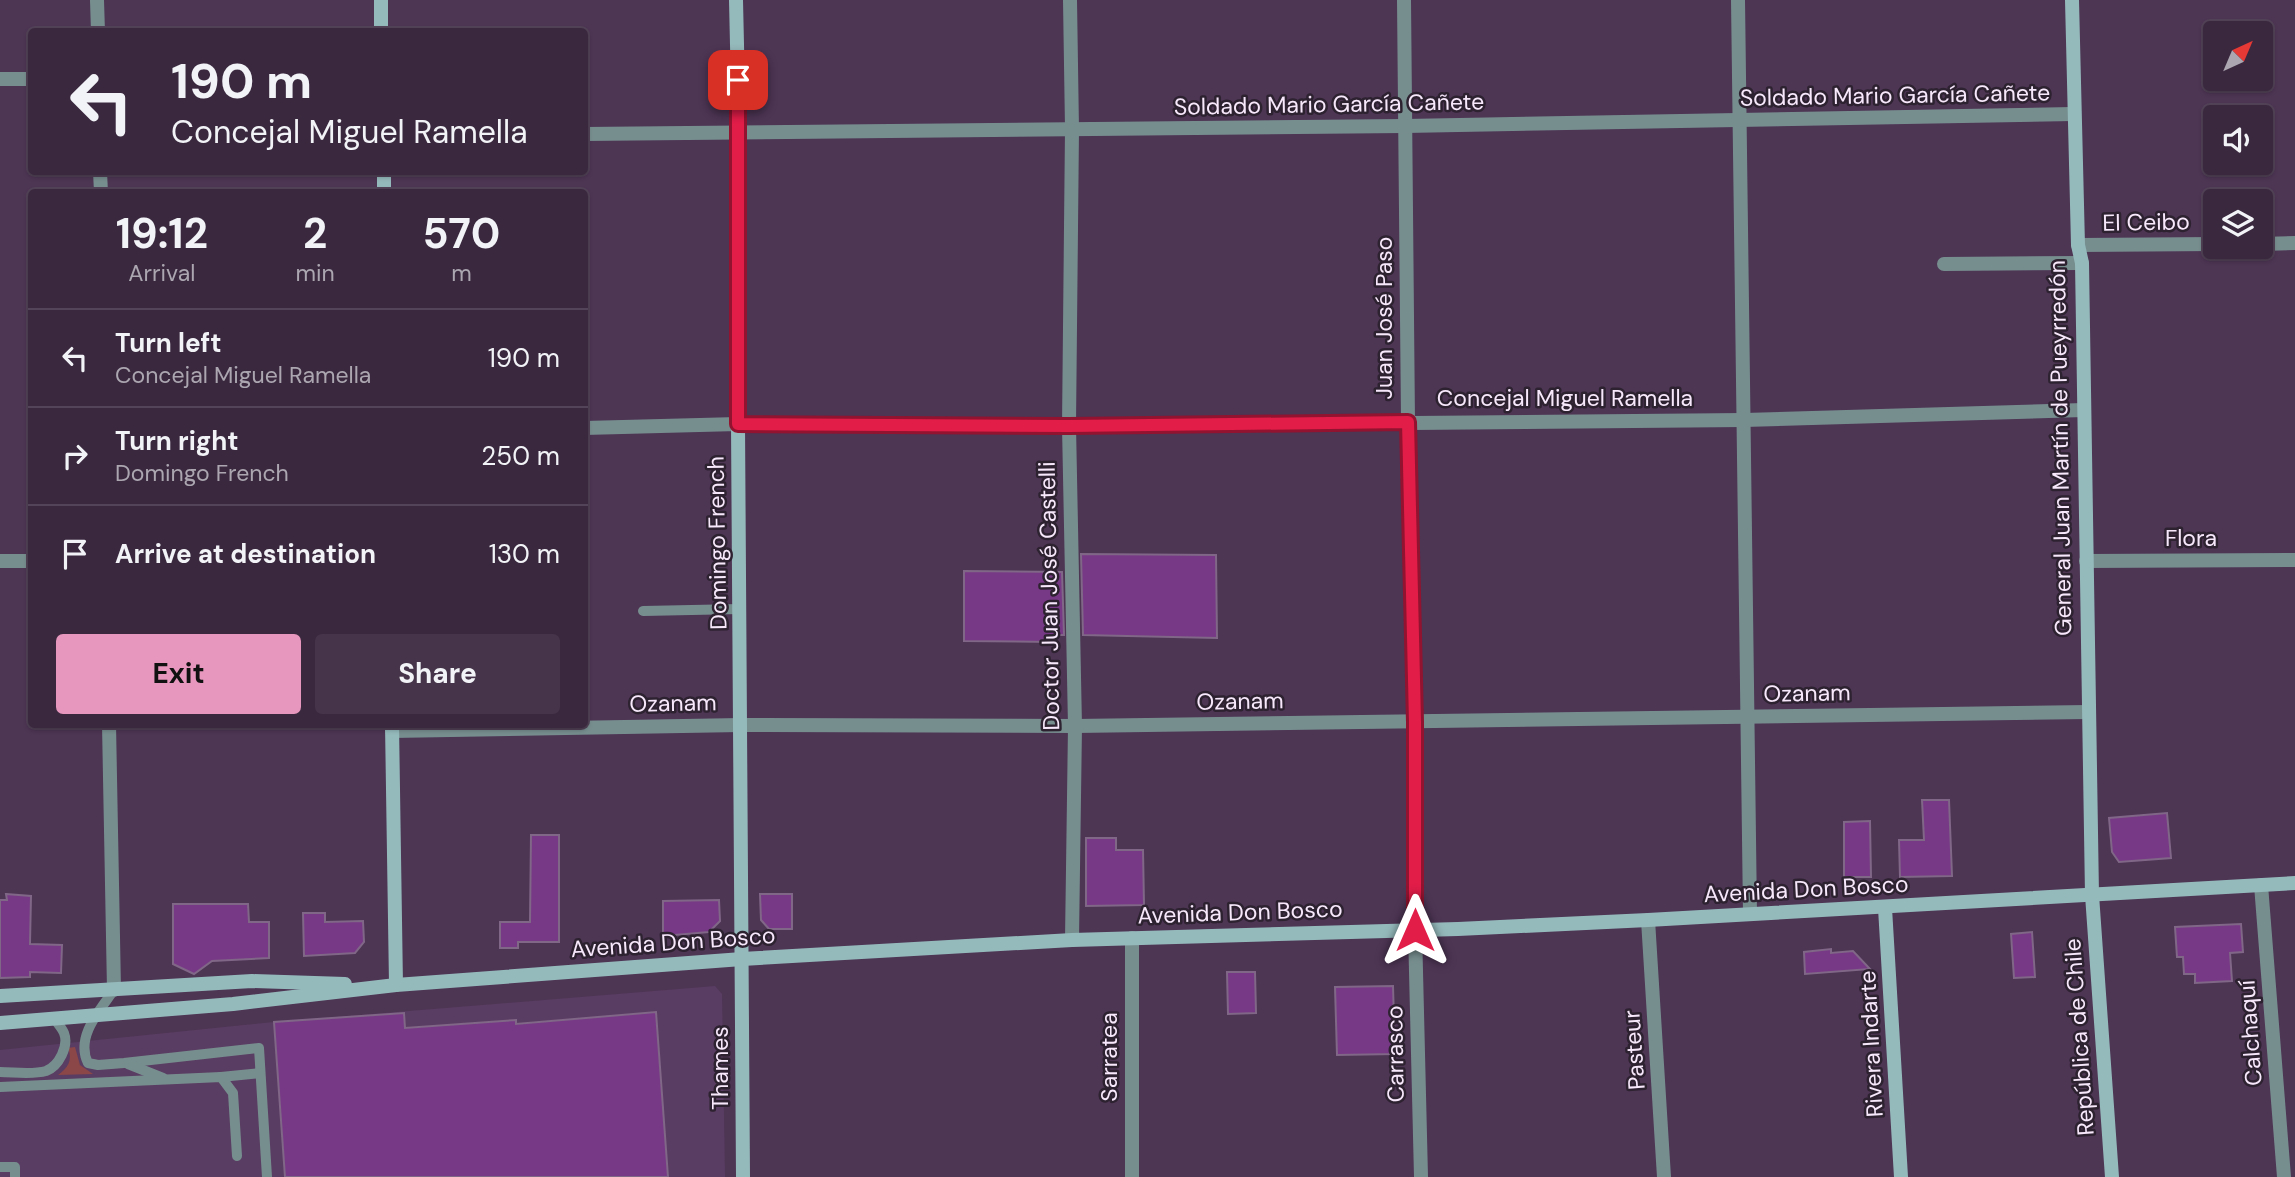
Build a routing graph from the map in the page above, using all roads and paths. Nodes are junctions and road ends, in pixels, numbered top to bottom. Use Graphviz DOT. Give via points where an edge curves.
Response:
graph roads {
  1 [pos="97,0"];
  2 [pos="381,0"];
  3 [pos="736,0"];
  4 [pos="1070,0"];
  5 [pos="1404,0"];
  6 [pos="1738,0"];
  7 [pos="2072,0"];
  8 [pos="98,28"];
  9 [pos="382,28"];
  10 [pos="0,79"];
  11 [pos="28,79"];
  12 [pos="2073,114"];
  13 [pos="1740,121"];
  14 [pos="1405,127"];
  15 [pos="1072,129"];
  16 [pos="588,134"];
  17 [pos="739,134"];
  18 [pos="2295,243"];
  19 [pos="2203,244"];
  20 [pos="2273,244"];
  21 [pos="2078,245"];
  22 [pos="2082,262"];
  23 [pos="1944,264"];
  24 [pos="2084,410"];
  25 [pos="1744,420"];
  26 [pos="1408,422"];
  27 [pos="738,424"];
  28 [pos="1069,426"];
  29 [pos="588,428"];
  30 [pos="2295,560"];
  31 [pos="0,561"];
  32 [pos="28,561"];
  33 [pos="2086,561"];
  34 [pos="740,610"];
  35 [pos="643,611"];
  36 [pos="2088,712"];
  37 [pos="1747,716"];
  38 [pos="1415,722"];
  39 [pos="741,725"];
  40 [pos="588,726"];
  41 [pos="1075,726"];
  42 [pos="109,728"];
  43 [pos="392,728"];
  44 [pos="2295,883"];
  45 [pos="2261,885"];
  46 [pos="2092,895"];
  47 [pos="1885,908"];
  48 [pos="1750,914"];
  49 [pos="1648,920"];
  50 [pos="1415,930"];
  51 [pos="1132,938"];
  52 [pos="1072,940"];
  53 [pos="742,959"];
  54 [pos="396,985"];
  55 [pos="114,990"];
  56 [pos="0,996"];
  57 [pos="97,1015"];
  58 [pos="54,1018"];
  59 [pos="0,1023"];
  60 [pos="124,1063"];
  61 [pos="0,1072"];
  62 [pos="260,1073"];
  63 [pos="220,1077"];
  64 [pos="167,1079"];
  65 [pos="0,1087"];
  66 [pos="237,1156"];
  67 [pos="0,1167"];
  68 [pos="15,1177"];
  69 [pos="267,1177"];
  70 [pos="743,1177"];
  71 [pos="1132,1177"];
  72 [pos="1421,1177"];
  73 [pos="1664,1177"];
  74 [pos="1901,1177"];
  75 [pos="2112,1177"];
  76 [pos="2284,1177"];
  1 -- 8 [label="street"];
  2 -- 9 [label="main road"];
  3 -- 17 [label="main road, Domingo French"];
  4 -- 15 [label="street, Doctor Juan José Castelli"];
  5 -- 14 [label="street, Juan José Paso"];
  6 -- 13 [label="street"];
  7 -- 12 [label="main road, General Juan Martín de Pueyrredón"];
  10 -- 11 [label="street"];
  12 -- 13 [label="street, Soldado Mario García Cañete"];
  12 -- 21 [label="main road, General Juan Martín de Pueyrredón"];
  13 -- 14 [label="street, Soldado Mario García Cañete"];
  13 -- 25 [label="street"];
  14 -- 15 [label="street, Soldado Mario García Cañete"];
  14 -- 26 [label="street, Juan José Paso"];
  15 -- 17 [label="street, Soldado Mario García Cañete"];
  15 -- 28 [label="street, Doctor Juan José Castelli"];
  16 -- 17 [label="street, Soldado Mario García Cañete"];
  17 -- 27 [label="main road, Domingo French"];
  18 -- 20 [label="street"];
  19 -- 21 [label="street, El Ceibo"];
  21 -- 22 [label="main road, General Juan Martín de Pueyrredón"];
  22 -- 23 [label="street"];
  22 -- 24 [label="main road, General Juan Martín de Pueyrredón"];
  24 -- 25 [label="street, Concejal Miguel Ramella"];
  24 -- 33 [label="main road, General Juan Martín de Pueyrredón"];
  25 -- 26 [label="street, Concejal Miguel Ramella"];
  25 -- 37 [label="street"];
  26 -- 28 [label="street, Concejal Miguel Ramella"];
  26 -- 38 [label="street, Juan José Paso"];
  27 -- 28 [label="street, Concejal Miguel Ramella"];
  27 -- 29 [label="street, Concejal Miguel Ramella"];
  27 -- 34 [label="main road, Domingo French"];
  28 -- 41 [label="street, Doctor Juan José Castelli"];
  30 -- 33 [label="street, Flora"];
  31 -- 32 [label="street"];
  33 -- 36 [label="main road, General Juan Martín de Pueyrredón"];
  34 -- 35 [label="lane"];
  34 -- 39 [label="main road, Domingo French"];
  36 -- 37 [label="street, Ozanam"];
  36 -- 46 [label="main road, General Juan Martín de Pueyrredón"];
  37 -- 38 [label="street, Ozanam"];
  37 -- 48 [label="street"];
  38 -- 41 [label="street, Ozanam"];
  38 -- 50 [label="street, Juan José Paso"];
  39 -- 40 [label="street, Ozanam"];
  39 -- 41 [label="street, Ozanam"];
  39 -- 53 [label="main road, Domingo French"];
  41 -- 52 [label="street, Doctor Juan José Castelli"];
  42 -- 55 [label="street"];
  43 -- 54 [label="main road"];
  44 -- 45 [label="main road, Avenida Don Bosco"];
  45 -- 46 [label="main road, Avenida Don Bosco"];
  45 -- 76 [label="street, Calchaquí"];
  46 -- 47 [label="main road, Avenida Don Bosco"];
  46 -- 75 [label="main road, República de Chile"];
  47 -- 48 [label="main road, Avenida Don Bosco"];
  47 -- 74 [label="main road, Rivera Indarte"];
  48 -- 49 [label="main road, Avenida Don Bosco"];
  49 -- 50 [label="main road, Avenida Don Bosco"];
  49 -- 73 [label="street, Pasteur"];
  50 -- 51 [label="main road, Avenida Don Bosco"];
  50 -- 72 [label="street, Carrasco"];
  51 -- 52 [label="main road, Avenida Don Bosco"];
  51 -- 71 [label="street, Sarratea"];
  52 -- 53 [label="main road, Avenida Don Bosco"];
  53 -- 54 [label="main road, Avenida Don Bosco"];
  53 -- 70 [label="main road, Thames"];
  54 -- 55 [label="main road, Avenida Don Bosco" via="252,981"];
  54 -- 57 [label="main road, Avenida Don Bosco"];
  55 -- 56 [label="main road, Avenida Don Bosco"];
  55 -- 57 [label="lane"];
  57 -- 58 [label="main road, Avenida Don Bosco"];
  57 -- 60 [label="lane" via="85,1038 83,1054 88,1063"];
  58 -- 59 [label="main road, Avenida Don Bosco"];
  58 -- 61 [label="lane" via="64,1032 62,1056 47,1070"];
  60 -- 62 [label="lane" via="259,1048"];
  60 -- 64 [label="lane"];
  62 -- 63 [label="lane"];
  62 -- 69 [label="lane"];
  63 -- 64 [label="lane"];
  63 -- 66 [label="lane" via="233,1093"];
  64 -- 65 [label="lane"];
  67 -- 68 [label="lane" via="15,1167"];
}
